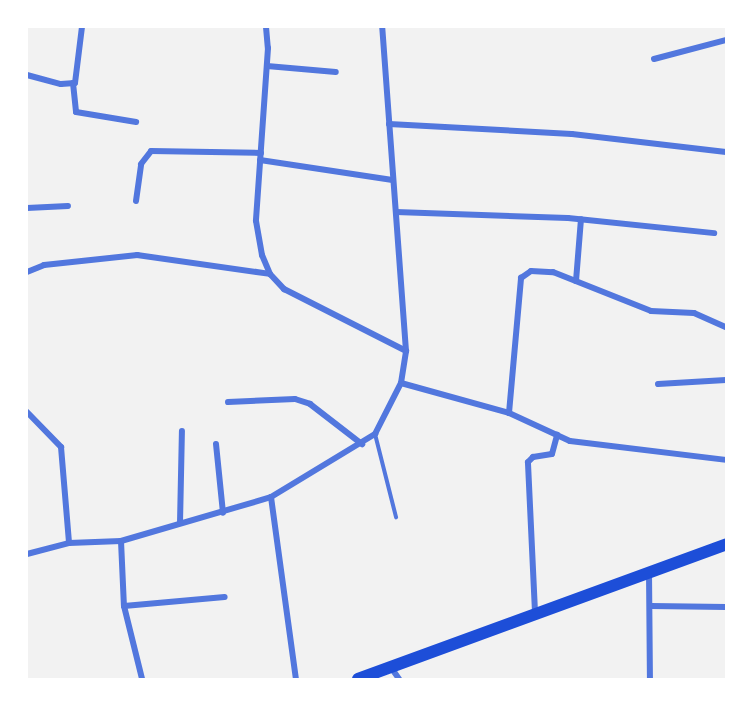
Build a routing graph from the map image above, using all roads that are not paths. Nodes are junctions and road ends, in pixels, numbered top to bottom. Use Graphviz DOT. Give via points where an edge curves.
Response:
graph roads {
  1 [pos="81,27"];
  2 [pos="266,27"];
  3 [pos="382,27"];
  4 [pos="726,40"];
  5 [pos="654,59"];
  6 [pos="267,66"];
  7 [pos="336,72"];
  8 [pos="27,75"];
  9 [pos="73,83"];
  10 [pos="136,123"];
  11 [pos="389,124"];
  12 [pos="726,152"];
  13 [pos="261,157"];
  14 [pos="393,180"];
  15 [pos="136,201"];
  16 [pos="68,206"];
  17 [pos="27,208"];
  18 [pos="396,212"];
  19 [pos="581,219"];
  20 [pos="714,233"];
  21 [pos="27,272"];
  22 [pos="270,274"];
  23 [pos="576,281"];
  24 [pos="726,327"];
  25 [pos="406,351"];
  26 [pos="726,380"];
  27 [pos="401,383"];
  28 [pos="658,384"];
  29 [pos="228,402"];
  30 [pos="27,412"];
  31 [pos="509,413"];
  32 [pos="182,431"];
  33 [pos="375,434"];
  34 [pos="557,435"];
  35 [pos="216,444"];
  36 [pos="362,444"];
  37 [pos="726,459"];
  38 [pos="271,498"];
  39 [pos="223,513"];
  40 [pos="396,517"];
  41 [pos="180,523"];
  42 [pos="121,541"];
  43 [pos="69,543"];
  44 [pos="726,544"];
  45 [pos="27,554"];
  46 [pos="649,570"];
  47 [pos="225,597"];
  48 [pos="124,606"];
  49 [pos="651,606"];
  50 [pos="726,607"];
  51 [pos="535,612"];
  52 [pos="390,666"];
  53 [pos="142,679"];
  54 [pos="296,679"];
  55 [pos="358,679"];
  56 [pos="399,679"];
  57 [pos="650,679"];
  1 -- 9 [label="street" via="78,78"];
  2 -- 6 [label="street"];
  3 -- 11 [label="street"];
  4 -- 5 [label="street"];
  6 -- 7 [label="street"];
  6 -- 13 [label="street"];
  8 -- 9 [label="street"];
  9 -- 10 [label="street" via="76,112"];
  11 -- 12 [label="street" via="572,134"];
  11 -- 14 [label="street"];
  13 -- 14 [label="street"];
  13 -- 15 [label="street" via="151,151 141,164"];
  13 -- 22 [label="street" via="256,221"];
  14 -- 18 [label="street"];
  16 -- 17 [label="street"];
  18 -- 19 [label="street"];
  18 -- 25 [label="street"];
  19 -- 20 [label="street"];
  19 -- 23 [label="street"];
  21 -- 22 [label="street" via="44,265 137,255"];
  22 -- 25 [label="street" via="284,289"];
  23 -- 24 [label="street" via="651,311 694,313"];
  23 -- 31 [label="street" via="540,269 521,278"];
  25 -- 27 [label="street"];
  26 -- 28 [label="street"];
  27 -- 31 [label="street"];
  27 -- 33 [label="street"];
  29 -- 36 [label="street" via="295,399 310,404"];
  30 -- 43 [label="street" via="61,447"];
  31 -- 34 [label="street"];
  32 -- 41 [label="street"];
  33 -- 36 [label="street"];
  33 -- 40 [label="lane"];
  34 -- 37 [label="street" via="596,446"];
  34 -- 51 [label="street" via="552,454 533,457 528,462"];
  35 -- 39 [label="street"];
  36 -- 38 [label="street"];
  38 -- 39 [label="street"];
  38 -- 54 [label="street"];
  39 -- 41 [label="street"];
  41 -- 42 [label="street"];
  42 -- 43 [label="street"];
  42 -- 48 [label="street"];
  43 -- 45 [label="street"];
  44 -- 46 [label="main road"];
  46 -- 49 [label="street"];
  46 -- 51 [label="main road"];
  47 -- 48 [label="street"];
  48 -- 53 [label="street"];
  49 -- 50 [label="street"];
  49 -- 57 [label="street"];
  51 -- 52 [label="main road"];
  52 -- 55 [label="main road"];
  52 -- 56 [label="street"];
}
